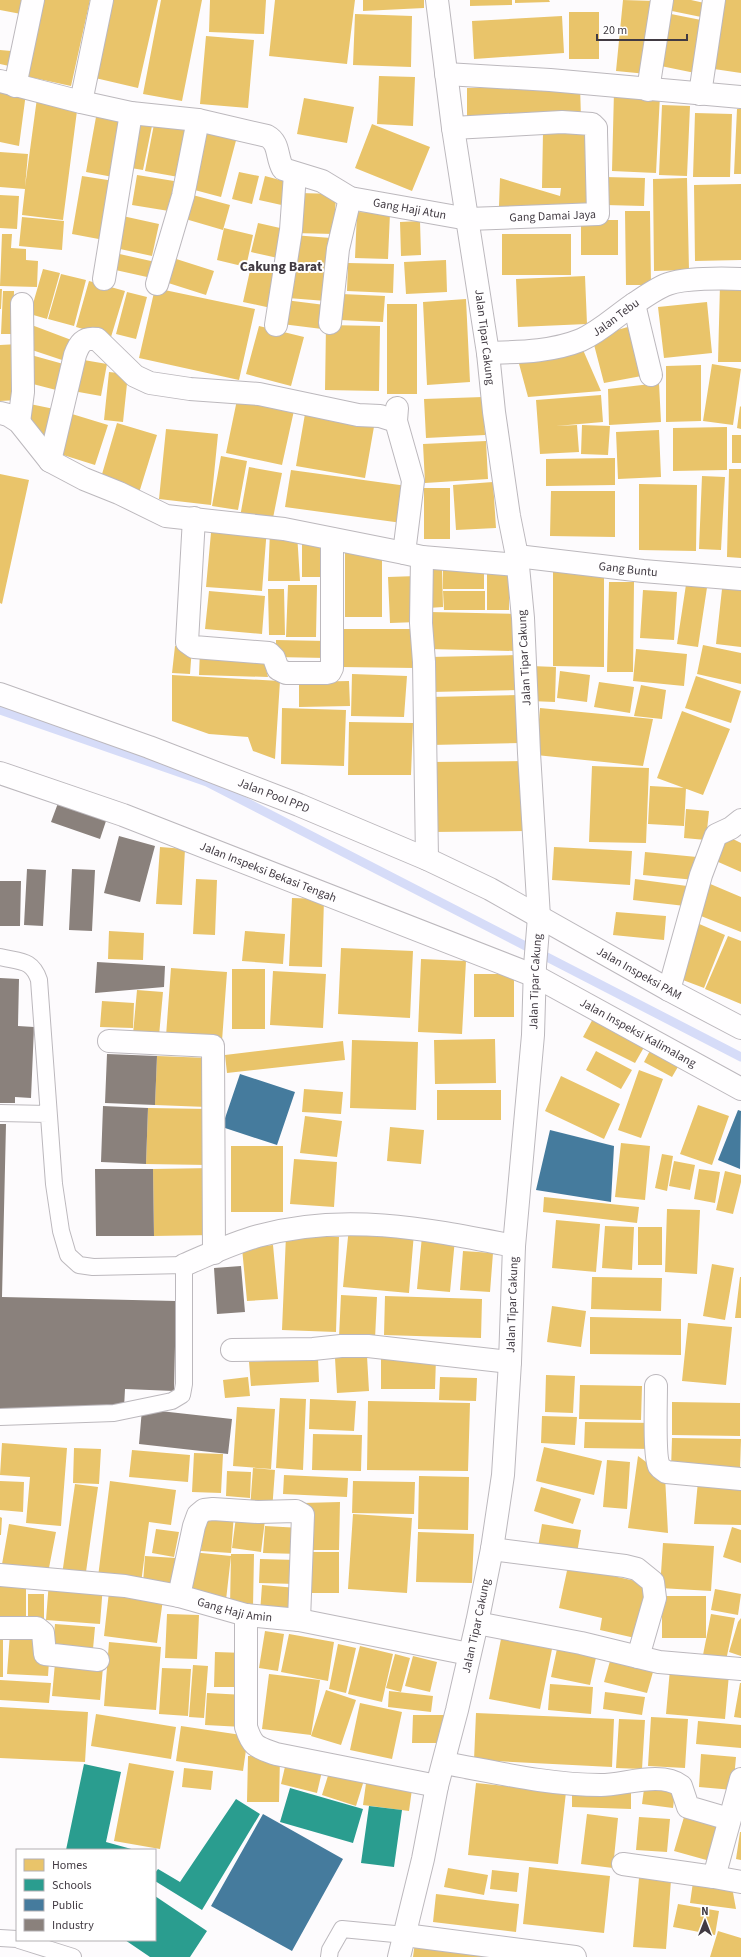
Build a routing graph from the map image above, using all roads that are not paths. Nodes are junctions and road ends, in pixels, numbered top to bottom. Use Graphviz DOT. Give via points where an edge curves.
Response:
graph roads {
  1 [pos="33,0"];
  2 [pos="102,0"];
  3 [pos="437,0"];
  4 [pos="662,0"];
  5 [pos="714,0"];
  6 [pos="446,74"];
  7 [pos="8,83"];
  8 [pos="648,90"];
  9 [pos="700,94"];
  10 [pos="741,98"];
  11 [pos="81,102"];
  12 [pos="131,113"];
  13 [pos="198,120"];
  14 [pos="453,128"];
  15 [pos="295,174"];
  16 [pos="350,198"];
  17 [pos="468,220"];
  18 [pos="104,279"];
  19 [pos="741,279"];
  20 [pos="157,284"];
  21 [pos="22,304"];
  22 [pos="634,304"];
  23 [pos="330,323"];
  24 [pos="276,325"];
  25 [pos="488,353"];
  26 [pos="651,375"];
  27 [pos="0,413"];
  28 [pos="19,422"];
  29 [pos="50,461"];
  30 [pos="194,518"];
  31 [pos="332,539"];
  32 [pos="413,555"];
  33 [pos="517,560"];
  34 [pos="741,579"];
  35 [pos="0,694"];
  36 [pos="0,773"];
  37 [pos="741,820"];
  38 [pos="427,859"];
  39 [pos="538,921"];
  40 [pos="0,958"];
  41 [pos="535,971"];
  42 [pos="670,990"];
  43 [pos="741,1028"];
  44 [pos="108,1041"];
  45 [pos="741,1089"];
  46 [pos="0,1113"];
  47 [pos="48,1114"];
  48 [pos="514,1246"];
  49 [pos="214,1253"];
  50 [pos="184,1265"];
  51 [pos="232,1350"];
  52 [pos="510,1362"];
  53 [pos="656,1386"];
  54 [pos="0,1417"];
  55 [pos="741,1479"];
  56 [pos="492,1549"];
  57 [pos="0,1575"];
  58 [pos="179,1596"];
  59 [pos="246,1615"];
  60 [pos="299,1620"];
  61 [pos="477,1623"];
  62 [pos="0,1628"];
  63 [pos="469,1654"];
  64 [pos="638,1657"];
  65 [pos="98,1660"];
  66 [pos="741,1669"];
  67 [pos="444,1763"];
  68 [pos="437,1786"];
  69 [pos="739,1791"];
  70 [pos="729,1819"];
  71 [pos="623,1864"];
  72 [pos="714,1877"];
  73 [pos="741,1882"];
  74 [pos="405,1935"];
  75 [pos="0,1938"];
  76 [pos="16,1940"];
  77 [pos="21,1941"];
  78 [pos="73,1957"];
  79 [pos="329,1957"];
  80 [pos="399,1957"];
  81 [pos="575,1957"];
  1 -- 7 [label="street"];
  2 -- 11 [label="street"];
  3 -- 6 [label="street, Jalan Tipar Cakung"];
  4 -- 8 [label="street"];
  5 -- 9 [label="street"];
  6 -- 8 [label="street" via="550,80"];
  6 -- 14 [label="street, Jalan Tipar Cakung"];
  7 -- 11 [label="street"];
  8 -- 9 [label="street"];
  9 -- 10 [label="street"];
  11 -- 12 [label="street"];
  12 -- 13 [label="street"];
  12 -- 18 [label="street"];
  13 -- 15 [label="street" via="267,136 276,144 283,169"];
  13 -- 20 [label="street" via="183,196"];
  14 -- 17 [label="street, Jalan Tipar Cakung"];
  14 -- 17 [label="street, Gang Damai Jaya" via="562,122 587,122 596,128 598,214"];
  15 -- 16 [label="street" via="322,181"];
  15 -- 24 [label="street" via="291,230"];
  16 -- 17 [label="street, Gang Haji Atun"];
  16 -- 23 [label="street" via="338,249"];
  17 -- 25 [label="street, Jalan Tipar Cakung"];
  19 -- 22 [label="street, Jalan Tebu" via="702,279 668,284"];
  21 -- 28 [label="street" via="23,392"];
  22 -- 25 [label="street, Jalan Tebu" via="609,324 581,339 558,347 529,352"];
  22 -- 26 [label="street"];
  25 -- 33 [label="street, Jalan Tipar Cakung" via="495,419"];
  27 -- 28 [label="street"];
  28 -- 29 [label="street"];
  29 -- 30 [label="street, Gang Buntu" via="166,516"];
  29 -- 32 [label="street" via="75,355 80,343 89,338 97,339 135,376 150,383 259,394 358,415 397,414 413,481"];
  30 -- 31 [label="street, Gang Buntu" via="284,529"];
  30 -- 31 [label="street" via="187,642 194,647 269,653 278,669 286,673 326,673 332,668"];
  31 -- 32 [label="street, Gang Buntu"];
  32 -- 33 [label="street, Gang Buntu"];
  32 -- 38 [label="street" via="424,662"];
  33 -- 34 [label="street, Gang Buntu"];
  33 -- 39 [label="street, Jalan Tipar Cakung" via="523,618"];
  35 -- 38 [label="street, Jalan Pool PPD" via="149,747 306,808"];
  36 -- 41 [label="street, Jalan Inspeksi Bekasi Tengah" via="123,815"];
  37 -- 42 [label="street" via="716,835 701,875"];
  38 -- 39 [label="street, Jalan Pool PPD" via="490,889"];
  39 -- 41 [label="street, Jalan Tipar Cakung"];
  39 -- 42 [label="street, Jalan Inspeksi PAM"];
  40 -- 47 [label="lane" via="27,963 32,966 39,980"];
  41 -- 45 [label="street, Jalan Inspeksi Kalimalang"];
  41 -- 48 [label="street, Jalan Tipar Cakung" via="533,1035"];
  42 -- 43 [label="street, Jalan Inspeksi PAM"];
  44 -- 49 [label="street" via="212,1046"];
  46 -- 47 [label="lane"];
  47 -- 50 [label="lane" via="54,1184 61,1231 68,1256 79,1265 93,1267"];
  48 -- 49 [label="street" via="382,1224 342,1223 293,1228 256,1237"];
  48 -- 52 [label="street, Jalan Tipar Cakung"];
  49 -- 50 [label="street"];
  50 -- 54 [label="lane" via="184,1391 179,1398 114,1413"];
  51 -- 52 [label="street" via="313,1350 368,1346"];
  52 -- 56 [label="street, Jalan Tipar Cakung" via="503,1475"];
  53 -- 55 [label="street" via="658,1465 666,1472"];
  56 -- 61 [label="street, Jalan Tipar Cakung"];
  56 -- 64 [label="street" via="637,1569 653,1582 655,1598"];
  57 -- 58 [label="street, Gang Haji Amin" via="125,1586"];
  58 -- 59 [label="street, Gang Haji Amin"];
  58 -- 60 [label="street" via="194,1526 198,1515 204,1510 296,1511 303,1515"];
  59 -- 60 [label="street, Gang Haji Amin"];
  59 -- 68 [label="street" via="246,1728 251,1742 276,1754"];
  60 -- 63 [label="street, Gang Haji Amin"];
  61 -- 63 [label="street, Jalan Tipar Cakung"];
  61 -- 64 [label="street"];
  62 -- 65 [label="street" via="37,1628 43,1633 45,1654"];
  63 -- 67 [label="street, Jalan Tipar Cakung"];
  64 -- 66 [label="street" via="658,1662"];
  67 -- 68 [label="street, Jalan Tipar Cakung"];
  67 -- 70 [label="street" via="570,1784 602,1785 635,1780 672,1782 681,1786 688,1807"];
  68 -- 74 [label="street, Jalan Tipar Cakung"];
  69 -- 70 [label="street"];
  70 -- 72 [label="street"];
  71 -- 72 [label="street"];
  72 -- 73 [label="street"];
  74 -- 79 [label="lane" via="342,1929 330,1950"];
  74 -- 80 [label="street, Jalan Tipar Cakung"];
  74 -- 81 [label="street"];
  75 -- 76 [label="lane"];
  77 -- 78 [label="lane"];
}
